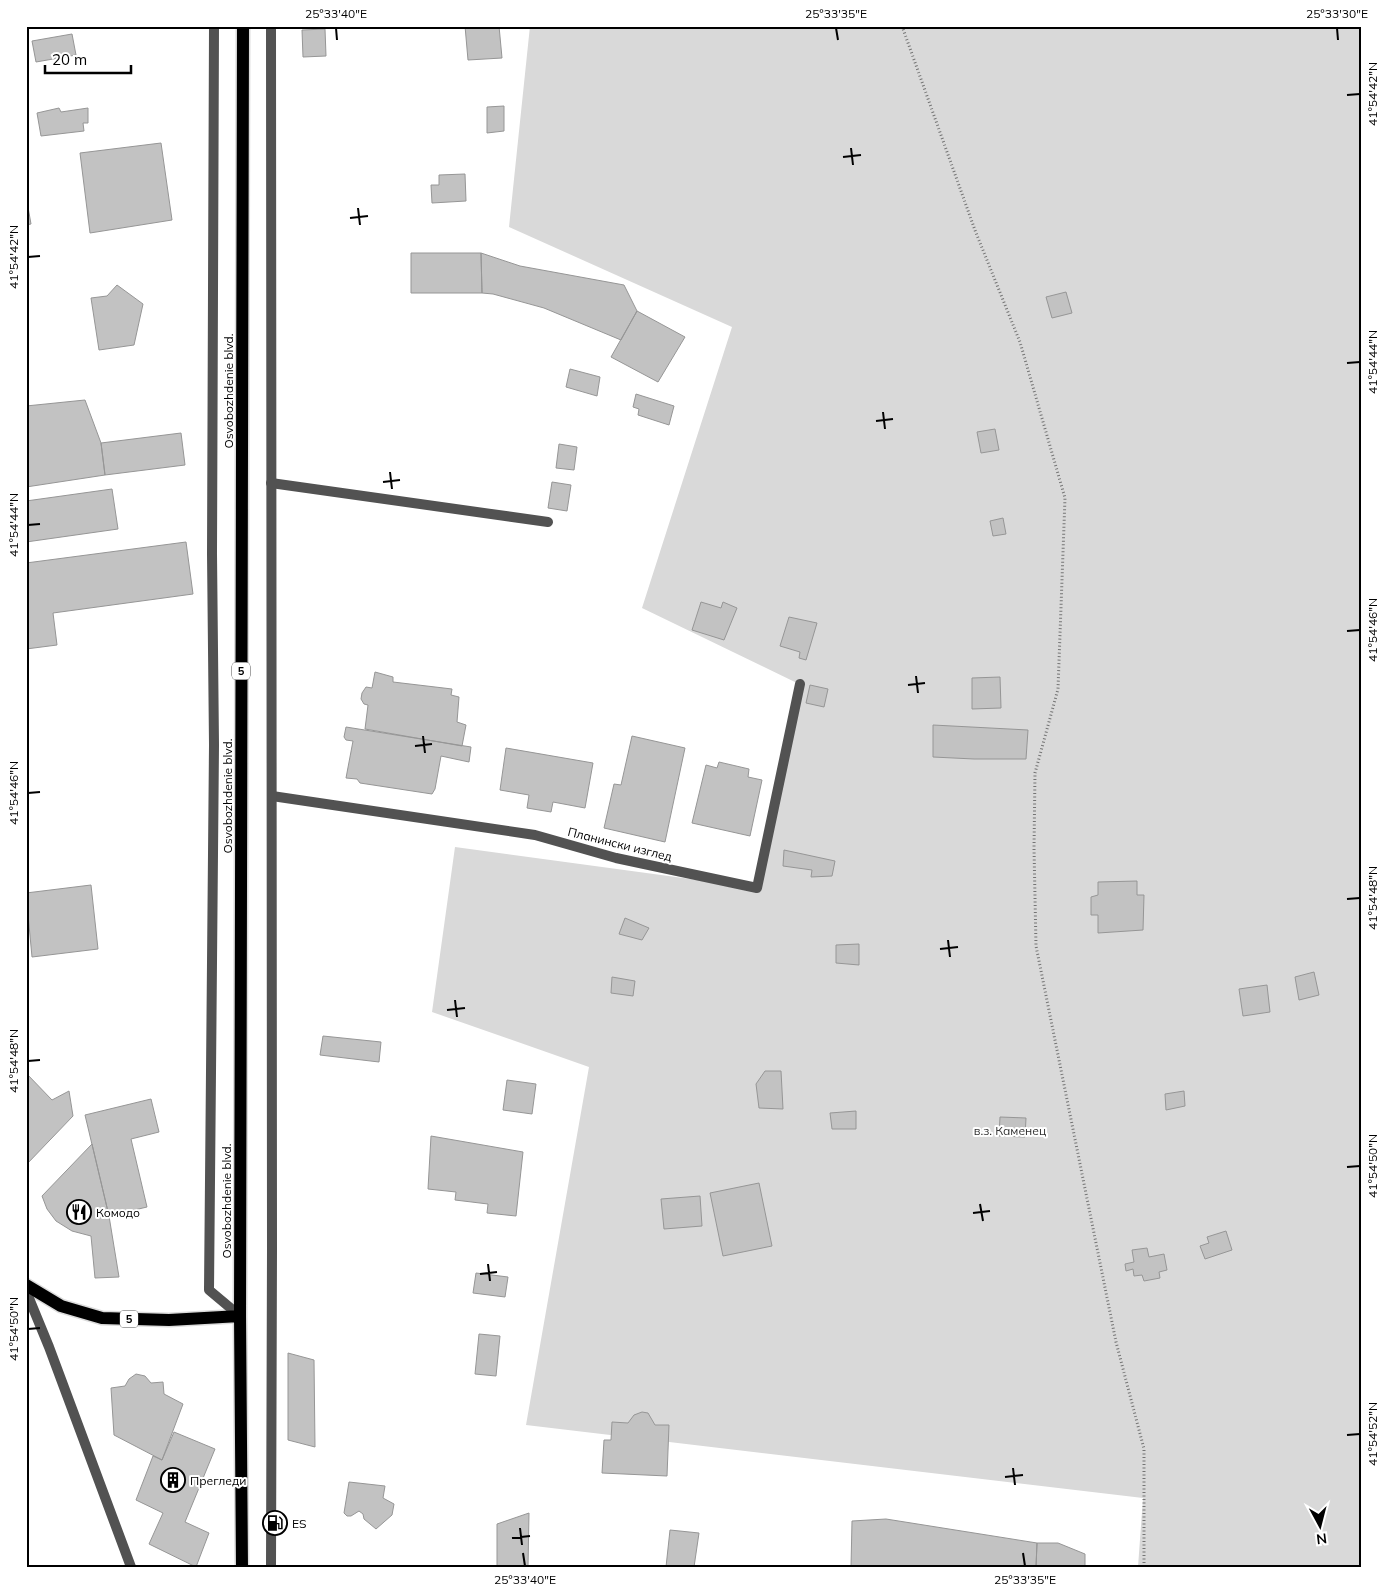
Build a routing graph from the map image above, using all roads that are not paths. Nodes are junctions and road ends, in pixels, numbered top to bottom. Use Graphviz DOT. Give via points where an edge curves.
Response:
graph roads {
  1 [pos="214,26"];
  2 [pos="243,26"];
  3 [pos="271,26"];
  4 [pos="270,483"];
  5 [pos="548,522"];
  6 [pos="800,684"];
  7 [pos="272,796"];
  8 [pos="26,1285"];
  9 [pos="26,1291"];
  10 [pos="240,1316"];
  11 [pos="131,1567"];
  12 [pos="242,1567"];
  13 [pos="271,1567"];
  1 -- 10 [label="street" via="214,745 209,1290"];
  2 -- 10 [label="main road, Osvobozhdenie blvd. / 5"];
  3 -- 4 [label="street"];
  4 -- 5 [label="street"];
  4 -- 7 [label="street"];
  6 -- 7 [label="street, Планински изглед" via="757,888 616,858 535,835"];
  7 -- 13 [label="street"];
  8 -- 10 [label="main road, 5" via="61,1306 102,1318 169,1320"];
  9 -- 11 [label="street"];
  10 -- 12 [label="main road, Osvobozhdenie blvd."];
}
